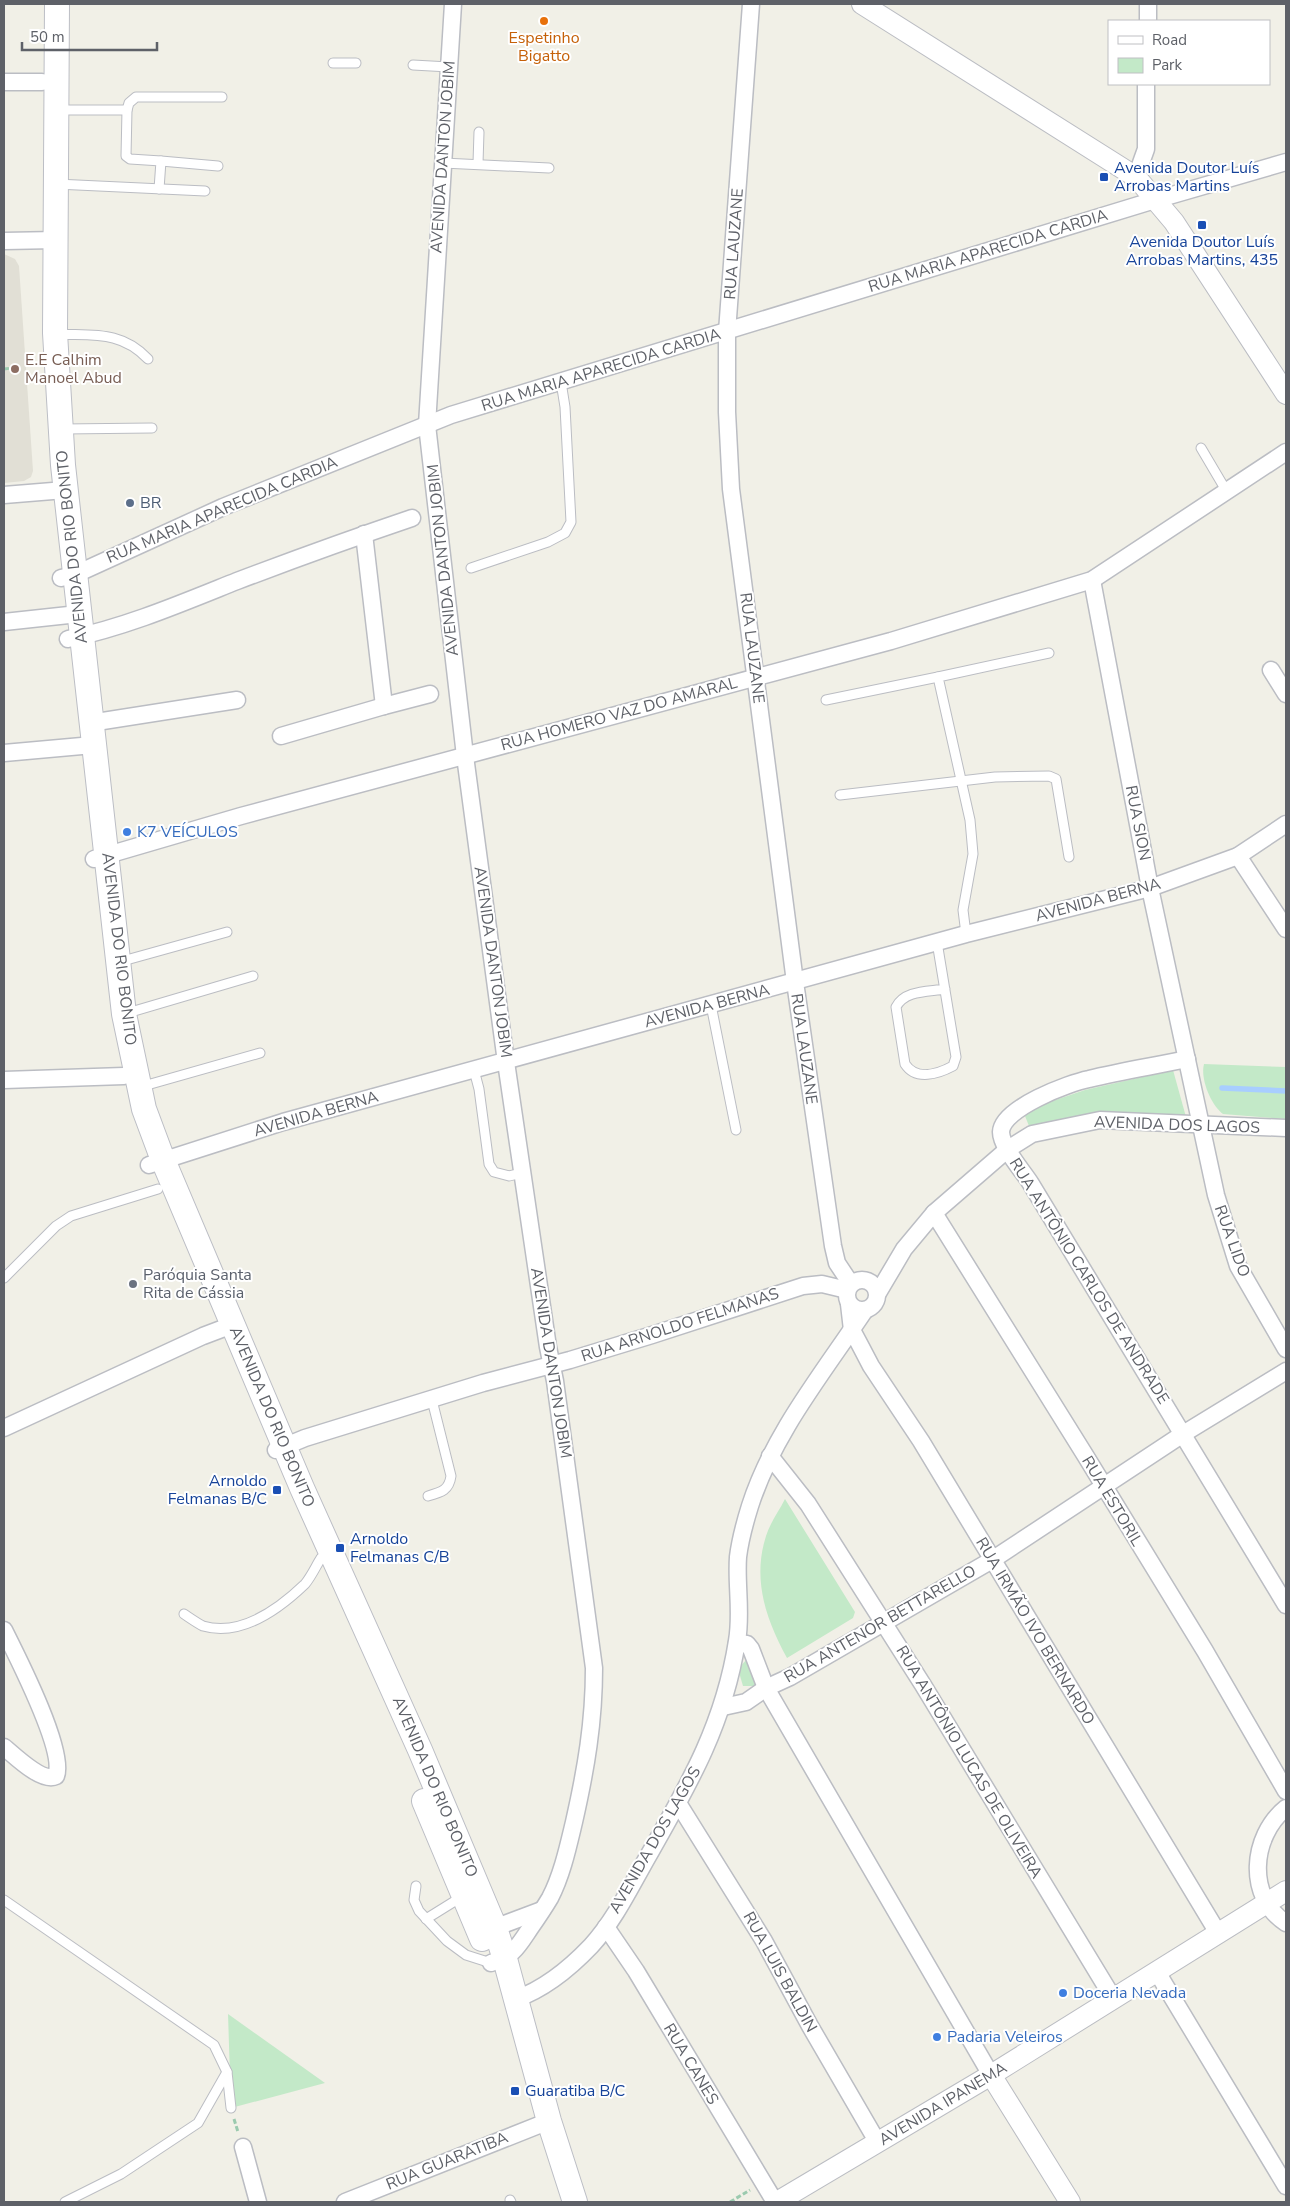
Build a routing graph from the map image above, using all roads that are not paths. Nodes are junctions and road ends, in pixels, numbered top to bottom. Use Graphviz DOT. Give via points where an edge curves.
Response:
graph roads {
  1 [pos="43,4"];
  2 [pos="57,4"];
  3 [pos="453,4"];
  4 [pos="751,4"];
  5 [pos="862,4"];
  6 [pos="1148,4"];
  7 [pos="1148,20"];
  8 [pos="333,63"];
  9 [pos="356,63"];
  10 [pos="413,64"];
  11 [pos="449,68"];
  12 [pos="4,82"];
  13 [pos="42,82"];
  14 [pos="1146,85"];
  15 [pos="222,98"];
  16 [pos="56,110"];
  17 [pos="127,110"];
  18 [pos="479,132"];
  19 [pos="161,162"];
  20 [pos="1286,162"];
  21 [pos="443,163"];
  22 [pos="478,163"];
  23 [pos="218,166"];
  24 [pos="549,168"];
  25 [pos="1136,177"];
  26 [pos="56,184"];
  27 [pos="159,189"];
  28 [pos="205,191"];
  29 [pos="1155,200"];
  30 [pos="48,240"];
  31 [pos="4,241"];
  32 [pos="727,332"];
  33 [pos="55,333"];
  34 [pos="148,359"];
  35 [pos="560,382"];
  36 [pos="1286,394"];
  37 [pos="427,425"];
  38 [pos="152,428"];
  39 [pos="60,429"];
  40 [pos="1201,448"];
  41 [pos="1286,452"];
  42 [pos="58,491"];
  43 [pos="1228,492"];
  44 [pos="4,495"];
  45 [pos="412,518"];
  46 [pos="364,534"];
  47 [pos="471,568"];
  48 [pos="67,576"];
  49 [pos="1092,580"];
  50 [pos="4,622"];
  51 [pos="73,626"];
  52 [pos="1049,654"];
  53 [pos="1271,670"];
  54 [pos="756,677"];
  55 [pos="938,678"];
  56 [pos="430,694"];
  57 [pos="1286,694"];
  58 [pos="237,700"];
  59 [pos="826,700"];
  60 [pos="384,706"];
  61 [pos="281,736"];
  62 [pos="88,738"];
  63 [pos="4,753"];
  64 [pos="465,756"];
  65 [pos="961,781"];
  66 [pos="840,794"];
  67 [pos="1286,824"];
  68 [pos="1238,856"];
  69 [pos="1069,857"];
  70 [pos="100,858"];
  71 [pos="1150,888"];
  72 [pos="1286,929"];
  73 [pos="227,932"];
  74 [pos="966,934"];
  75 [pos="937,942"];
  76 [pos="119,962"];
  77 [pos="253,976"];
  78 [pos="794,982"];
  79 [pos="945,989"];
  80 [pos="711,1005"];
  81 [pos="124,1014"];
  82 [pos="260,1053"];
  83 [pos="1187,1059"];
  84 [pos="506,1062"];
  85 [pos="474,1070"];
  86 [pos="4,1080"];
  87 [pos="132,1082"];
  88 [pos="1201,1124"];
  89 [pos="1286,1128"];
  90 [pos="736,1130"];
  91 [pos="1008,1149"];
  92 [pos="156,1163"];
  93 [pos="522,1173"];
  94 [pos="158,1189"];
  95 [pos="934,1213"];
  96 [pos="904,1249"];
  97 [pos="4,1278"];
  98 [pos="853,1290"];
  99 [pos="878,1293"];
  100 [pos="865,1310"];
  101 [pos="226,1326"];
  102 [pos="852,1330"];
  103 [pos="1286,1349"];
  104 [pos="551,1365"];
  105 [pos="1286,1371"];
  106 [pos="432,1400"];
  107 [pos="4,1428"];
  108 [pos="1183,1434"];
  109 [pos="279,1449"];
  110 [pos="770,1456"];
  111 [pos="1104,1487"];
  112 [pos="428,1496"];
  113 [pos="321,1558"];
  114 [pos="992,1560"];
  115 [pos="1286,1605"];
  116 [pos="184,1614"];
  117 [pos="883,1623"];
  118 [pos="4,1630"];
  119 [pos="737,1642"];
  120 [pos="766,1688"];
  121 [pos="723,1707"];
  122 [pos="4,1747"];
  123 [pos="1286,1791"];
  124 [pos="678,1804"];
  125 [pos="1286,1808"];
  126 [pos="416,1886"];
  127 [pos="1286,1891"];
  128 [pos="463,1896"];
  129 [pos="5,1902"];
  130 [pos="1268,1903"];
  131 [pos="542,1910"];
  132 [pos="426,1918"];
  133 [pos="1285,1924"];
  134 [pos="606,1927"];
  135 [pos="487,1930"];
  136 [pos="1218,1933"];
  137 [pos="498,1961"];
  138 [pos="1157,1972"];
  139 [pos="1113,1998"];
  140 [pos="516,1999"];
  141 [pos="227,2072"];
  142 [pos="991,2075"];
  143 [pos="231,2108"];
  144 [pos="543,2123"];
  145 [pos="878,2144"];
  146 [pos="243,2147"];
  147 [pos="1286,2186"];
  148 [pos="65,2202"];
  149 [pos="258,2202"];
  150 [pos="346,2202"];
  151 [pos="558,2202"];
  152 [pos="575,2202"];
  153 [pos="776,2202"];
  154 [pos="1070,2202"];
  1 -- 13 [label="main road, AVENIDA DO RIO BONITO"];
  2 -- 16 [label="main road, AVENIDA DO RIO BONITO"];
  3 -- 11 [label="street, AVENIDA DANTON JOBIM"];
  4 -- 32 [label="street, RUA LAUZANE"];
  5 -- 25 [label="street"];
  6 -- 7 [label="street"];
  8 -- 9 [label="lane"];
  10 -- 11 [label="lane"];
  11 -- 21 [label="street, AVENIDA DANTON JOBIM"];
  12 -- 13 [label="street"];
  13 -- 30 [label="main road, AVENIDA DO RIO BONITO"];
  14 -- 25 [label="street" via="1146,149"];
  15 -- 17 [label="lane" via="136,97"];
  16 -- 17 [label="lane"];
  16 -- 26 [label="main road, AVENIDA DO RIO BONITO"];
  17 -- 19 [label="lane" via="126,156"];
  18 -- 22 [label="lane"];
  19 -- 23 [label="lane"];
  19 -- 27 [label="lane"];
  20 -- 29 [label="street, RUA MARIA APARECIDA CARDIA"];
  21 -- 22 [label="lane"];
  21 -- 37 [label="street, AVENIDA DANTON JOBIM"];
  22 -- 24 [label="lane"];
  25 -- 29 [label="street"];
  26 -- 27 [label="lane"];
  26 -- 30 [label="main road, AVENIDA DO RIO BONITO"];
  27 -- 28 [label="lane"];
  29 -- 32 [label="street, RUA MARIA APARECIDA CARDIA"];
  29 -- 36 [label="street" via="1178,228"];
  30 -- 31 [label="street"];
  30 -- 33 [label="main road, AVENIDA DO RIO BONITO"];
  30 -- 42 [label="main road, AVENIDA DO RIO BONITO" via="43,394"];
  32 -- 35 [label="street, RUA MARIA APARECIDA CARDIA"];
  32 -- 54 [label="street, RUA LAUZANE" via="731,489"];
  33 -- 34 [label="lane" via="120,339 136,346"];
  33 -- 39 [label="main road, AVENIDA DO RIO BONITO"];
  35 -- 37 [label="street, RUA MARIA APARECIDA CARDIA"];
  35 -- 47 [label="lane" via="571,522 565,532 548,542"];
  37 -- 48 [label="street, RUA MARIA APARECIDA CARDIA" via="223,507"];
  37 -- 64 [label="street, AVENIDA DANTON JOBIM"];
  38 -- 39 [label="lane"];
  39 -- 42 [label="main road, AVENIDA DO RIO BONITO"];
  40 -- 43 [label="lane"];
  41 -- 43 [label="street, RUA HOMERO VAZ DO AMARAL"];
  42 -- 44 [label="street"];
  42 -- 48 [label="main road, AVENIDA DO RIO BONITO"];
  43 -- 49 [label="street, RUA HOMERO VAZ DO AMARAL"];
  45 -- 46 [label="street"];
  46 -- 51 [label="street" via="155,613"];
  46 -- 60 [label="street"];
  48 -- 51 [label="main road, AVENIDA DO RIO BONITO"];
  49 -- 54 [label="street, RUA HOMERO VAZ DO AMARAL" via="891,641"];
  49 -- 71 [label="street, RUA SION"];
  50 -- 51 [label="street"];
  51 -- 62 [label="main road, AVENIDA DO RIO BONITO"];
  52 -- 55 [label="lane"];
  53 -- 57 [label="street"];
  54 -- 64 [label="street, RUA HOMERO VAZ DO AMARAL"];
  54 -- 78 [label="street, RUA LAUZANE"];
  55 -- 59 [label="lane"];
  55 -- 65 [label="lane"];
  56 -- 60 [label="street"];
  58 -- 62 [label="street"];
  60 -- 61 [label="street"];
  62 -- 63 [label="street"];
  62 -- 70 [label="main road, AVENIDA DO RIO BONITO"];
  64 -- 70 [label="street, RUA HOMERO VAZ DO AMARAL" via="241,816"];
  64 -- 84 [label="street, AVENIDA DANTON JOBIM"];
  65 -- 66 [label="lane"];
  65 -- 69 [label="lane" via="1049,776 1056,779"];
  65 -- 74 [label="lane" via="970,820 973,854 963,910"];
  67 -- 68 [label="street, AVENIDA BERNA"];
  68 -- 71 [label="street, AVENIDA BERNA"];
  68 -- 72 [label="street"];
  70 -- 76 [label="main road, AVENIDA DO RIO BONITO"];
  70 -- 87 [label="main road, AVENIDA DO RIO BONITO" via="112,1012"];
  71 -- 74 [label="street, AVENIDA BERNA"];
  71 -- 83 [label="street, RUA SION"];
  73 -- 76 [label="lane"];
  74 -- 75 [label="street, AVENIDA BERNA"];
  75 -- 78 [label="street, AVENIDA BERNA"];
  75 -- 79 [label="lane"];
  76 -- 81 [label="main road, AVENIDA DO RIO BONITO"];
  77 -- 81 [label="lane"];
  78 -- 80 [label="street, AVENIDA BERNA"];
  78 -- 98 [label="street, RUA LAUZANE" via="833,1246 837,1263"];
  79 -- 79 [label="lane" via="956,1057 953,1066 919,1075 910,1072 905,1064 896,1007 907,995"];
  80 -- 84 [label="street, AVENIDA BERNA"];
  80 -- 90 [label="lane"];
  81 -- 87 [label="main road, AVENIDA DO RIO BONITO"];
  82 -- 87 [label="lane"];
  83 -- 88 [label="street, RUA SION"];
  83 -- 91 [label="street, RUA ANTÔNIO CARLOS DE ANDRADE" via="1089,1079 1029,1102 1002,1126 1002,1139"];
  84 -- 85 [label="street, AVENIDA BERNA"];
  84 -- 93 [label="street, AVENIDA DANTON JOBIM"];
  85 -- 92 [label="street, AVENIDA BERNA" via="283,1122"];
  85 -- 93 [label="lane" via="489,1164 494,1172 509,1176"];
  86 -- 87 [label="street"];
  87 -- 92 [label="main road, AVENIDA DO RIO BONITO" via="144,1109"];
  88 -- 89 [label="street, AVENIDA DOS LAGOS"];
  88 -- 91 [label="street, AVENIDA DOS LAGOS" via="1100,1120 1032,1134"];
  88 -- 103 [label="street, RUA LIDO" via="1216,1195 1238,1266"];
  91 -- 95 [label="street, AVENIDA DOS LAGOS"];
  91 -- 108 [label="street, RUA ANTÔNIO CARLOS DE ANDRADE"];
  92 -- 94 [label="main road, AVENIDA DO RIO BONITO"];
  92 -- 101 [label="main road, AVENIDA DO RIO BONITO"];
  93 -- 104 [label="street, AVENIDA DANTON JOBIM"];
  94 -- 97 [label="lane" via="71,1216 56,1226"];
  94 -- 101 [label="main road, AVENIDA DO RIO BONITO"];
  95 -- 96 [label="street, AVENIDA DOS LAGOS"];
  95 -- 111 [label="street, RUA ESTORIL"];
  96 -- 98 [label="street, AVENIDA DOS LAGOS"];
  96 -- 99 [label="street, AVENIDA DOS LAGOS"];
  98 -- 99 [label="street" via="873,1284"];
  98 -- 100 [label="street" via="856,1310"];
  98 -- 102 [label="street"];
  98 -- 104 [label="street, RUA ARNOLDO FELMANAS" via="822,1284 803,1286"];
  99 -- 100 [label="street" via="877,1301"];
  100 -- 102 [label="street, AVENIDA DOS LAGOS"];
  101 -- 107 [label="street"];
  101 -- 109 [label="main road, AVENIDA DO RIO BONITO"];
  102 -- 110 [label="street, AVENIDA DOS LAGOS"];
  102 -- 114 [label="street, RUA IRMÃO IVO BERNARDO"];
  104 -- 106 [label="street, RUA ARNOLDO FELMANAS"];
  104 -- 131 [label="street, AVENIDA DANTON JOBIM" via="594,1668 594,1704 587,1761 568,1849"];
  105 -- 108 [label="street, RUA ANTENOR BETTARELLO"];
  106 -- 109 [label="street, RUA ARNOLDO FELMANAS" via="305,1438"];
  106 -- 112 [label="lane" via="451,1476 450,1485 444,1491"];
  108 -- 111 [label="street, RUA ANTENOR BETTARELLO"];
  108 -- 115 [label="street, RUA ANTÔNIO CARLOS DE ANDRADE"];
  109 -- 113 [label="main road, AVENIDA DO RIO BONITO"];
  109 -- 135 [label="main road, AVENIDA DO RIO BONITO" via="416,1742"];
  110 -- 117 [label="street, RUA ANTÔNIO LUCAS DE OLIVEIRA" via="808,1504"];
  110 -- 119 [label="street, AVENIDA DOS LAGOS" via="749,1508 738,1557 740,1621"];
  111 -- 114 [label="street, RUA ANTENOR BETTARELLO"];
  111 -- 123 [label="street, RUA ESTORIL"];
  113 -- 116 [label="lane" via="306,1582 271,1612 252,1621 233,1628 217,1629 202,1625"];
  113 -- 128 [label="main road, AVENIDA DO RIO BONITO"];
  114 -- 117 [label="street, RUA ANTENOR BETTARELLO"];
  114 -- 136 [label="street, RUA IRMÃO IVO BERNARDO"];
  117 -- 120 [label="street, RUA ANTENOR BETTARELLO"];
  117 -- 139 [label="street, RUA ANTÔNIO LUCAS DE OLIVEIRA"];
  118 -- 122 [label="street" via="55,1745 56,1776 43,1776"];
  119 -- 120 [label="street" via="747,1644 751,1649"];
  119 -- 121 [label="street, AVENIDA DOS LAGOS"];
  120 -- 121 [label="street, RUA ANTENOR BETTARELLO" via="746,1702"];
  120 -- 142 [label="street"];
  121 -- 124 [label="street, AVENIDA DOS LAGOS"];
  124 -- 134 [label="street, AVENIDA DOS LAGOS"];
  124 -- 145 [label="street, RUA LUIS BALDIN" via="764,1941"];
  125 -- 130 [label="street" via="1267,1830 1259,1848 1260,1886"];
  126 -- 132 [label="lane" via="414,1900"];
  127 -- 130 [label="street, AVENIDA IPANEMA"];
  128 -- 132 [label="lane"];
  128 -- 135 [label="main road, AVENIDA DO RIO BONITO"];
  129 -- 141 [label="lane" via="214,2045"];
  130 -- 133 [label="street"];
  130 -- 136 [label="street, AVENIDA IPANEMA"];
  131 -- 135 [label="street"];
  131 -- 137 [label="street, AVENIDA DANTON JOBIM" via="518,1946"];
  132 -- 137 [label="lane" via="447,1941 466,1955"];
  134 -- 140 [label="street, AVENIDA DOS LAGOS" via="578,1959"];
  134 -- 153 [label="street, RUA CANES"];
  135 -- 137 [label="main road, AVENIDA DO RIO BONITO"];
  136 -- 138 [label="street, AVENIDA IPANEMA"];
  137 -- 140 [label="main road, AVENIDA DO RIO BONITO"];
  137 -- 144 [label="main road, AVENIDA DO RIO BONITO"];
  138 -- 139 [label="street, AVENIDA IPANEMA"];
  138 -- 147 [label="street"];
  139 -- 142 [label="street, AVENIDA IPANEMA"];
  140 -- 144 [label="main road, AVENIDA DO RIO BONITO"];
  141 -- 143 [label="lane"];
  141 -- 148 [label="lane" via="198,2123 121,2174"];
  142 -- 145 [label="street, AVENIDA IPANEMA"];
  142 -- 154 [label="street"];
  144 -- 150 [label="street, RUA GUARATIBA"];
  144 -- 151 [label="main road, AVENIDA DO RIO BONITO"];
  144 -- 152 [label="main road, AVENIDA DO RIO BONITO"];
  145 -- 153 [label="street, AVENIDA IPANEMA"];
  146 -- 149 [label="street"];
}
